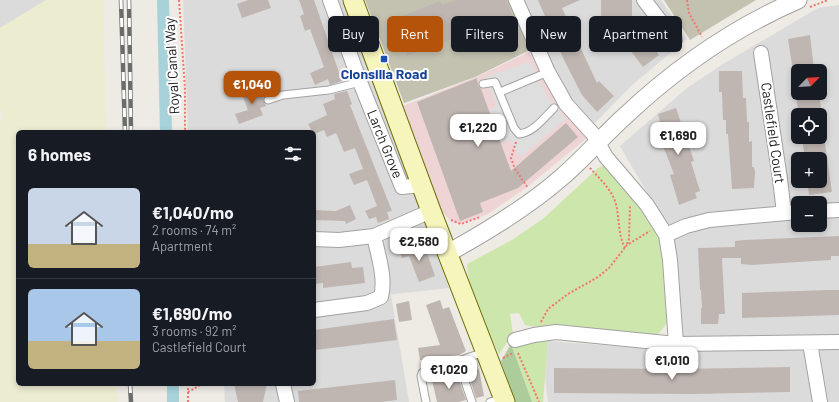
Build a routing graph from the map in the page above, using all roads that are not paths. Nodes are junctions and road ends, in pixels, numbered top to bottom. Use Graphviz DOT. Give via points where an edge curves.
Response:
graph roads {
  1 [pos="330,0"];
  2 [pos="353,0"];
  3 [pos="516,0"];
  4 [pos="644,0"];
  5 [pos="803,4"];
  6 [pos="656,16"];
  7 [pos="762,53"];
  8 [pos="548,72"];
  9 [pos="380,74"];
  10 [pos="360,82"];
  11 [pos="483,84"];
  12 [pos="500,92"];
  13 [pos="268,100"];
  14 [pos="554,108"];
  15 [pos="601,148"];
  16 [pos="422,185"];
  17 [pos="839,210"];
  18 [pos="431,211"];
  19 [pos="827,211"];
  20 [pos="791,212"];
  21 [pos="784,213"];
  22 [pos="663,231"];
  23 [pos="374,236"];
  24 [pos="316,239"];
  25 [pos="448,253"];
  26 [pos="316,310"];
  27 [pos="515,340"];
  28 [pos="839,342"];
  29 [pos="810,343"];
  30 [pos="676,344"];
  31 [pos="488,357"];
  32 [pos="458,361"];
  33 [pos="283,386"];
  34 [pos="500,400"];
  35 [pos="287,402"];
  36 [pos="426,402"];
  37 [pos="472,402"];
  38 [pos="820,402"];
  1 -- 10 [label="street, Larch Grove"];
  2 -- 9 [label="main road"];
  3 -- 8 [label="street"];
  4 -- 6 [label="street"];
  5 -- 15 [label="street" via="740,28 708,48 654,89"];
  7 -- 21 [label="street, Castlefield Court"];
  8 -- 12 [label="lane"];
  8 -- 15 [label="street" via="566,104 593,134"];
  9 -- 10 [label="street"];
  9 -- 16 [label="main road"];
  10 -- 13 [label="lane" via="329,90 283,95"];
  10 -- 16 [label="street, Larch Grove" via="402,187"];
  11 -- 12 [label="lane" via="495,82"];
  12 -- 14 [label="lane" via="514,128 519,134 531,130"];
  15 -- 22 [label="street"];
  15 -- 25 [label="street" via="586,164 562,177 536,198"];
  16 -- 18 [label="main road"];
  17 -- 19 [label="street"];
  18 -- 23 [label="street"];
  18 -- 25 [label="main road"];
  20 -- 21 [label="street"];
  21 -- 22 [label="street" via="710,220"];
  22 -- 30 [label="street" via="670,260"];
  23 -- 24 [label="street" via="339,240"];
  23 -- 26 [label="street" via="383,280 381,297 367,303"];
  25 -- 31 [label="main road"];
  27 -- 30 [label="street" via="556,332"];
  28 -- 29 [label="street"];
  29 -- 30 [label="street"];
  29 -- 38 [label="street"];
  31 -- 32 [label="lane"];
  31 -- 34 [label="main road"];
  32 -- 36 [label="lane" via="426,369 422,373"];
  32 -- 37 [label="lane"];
  33 -- 35 [label="street"];
}
